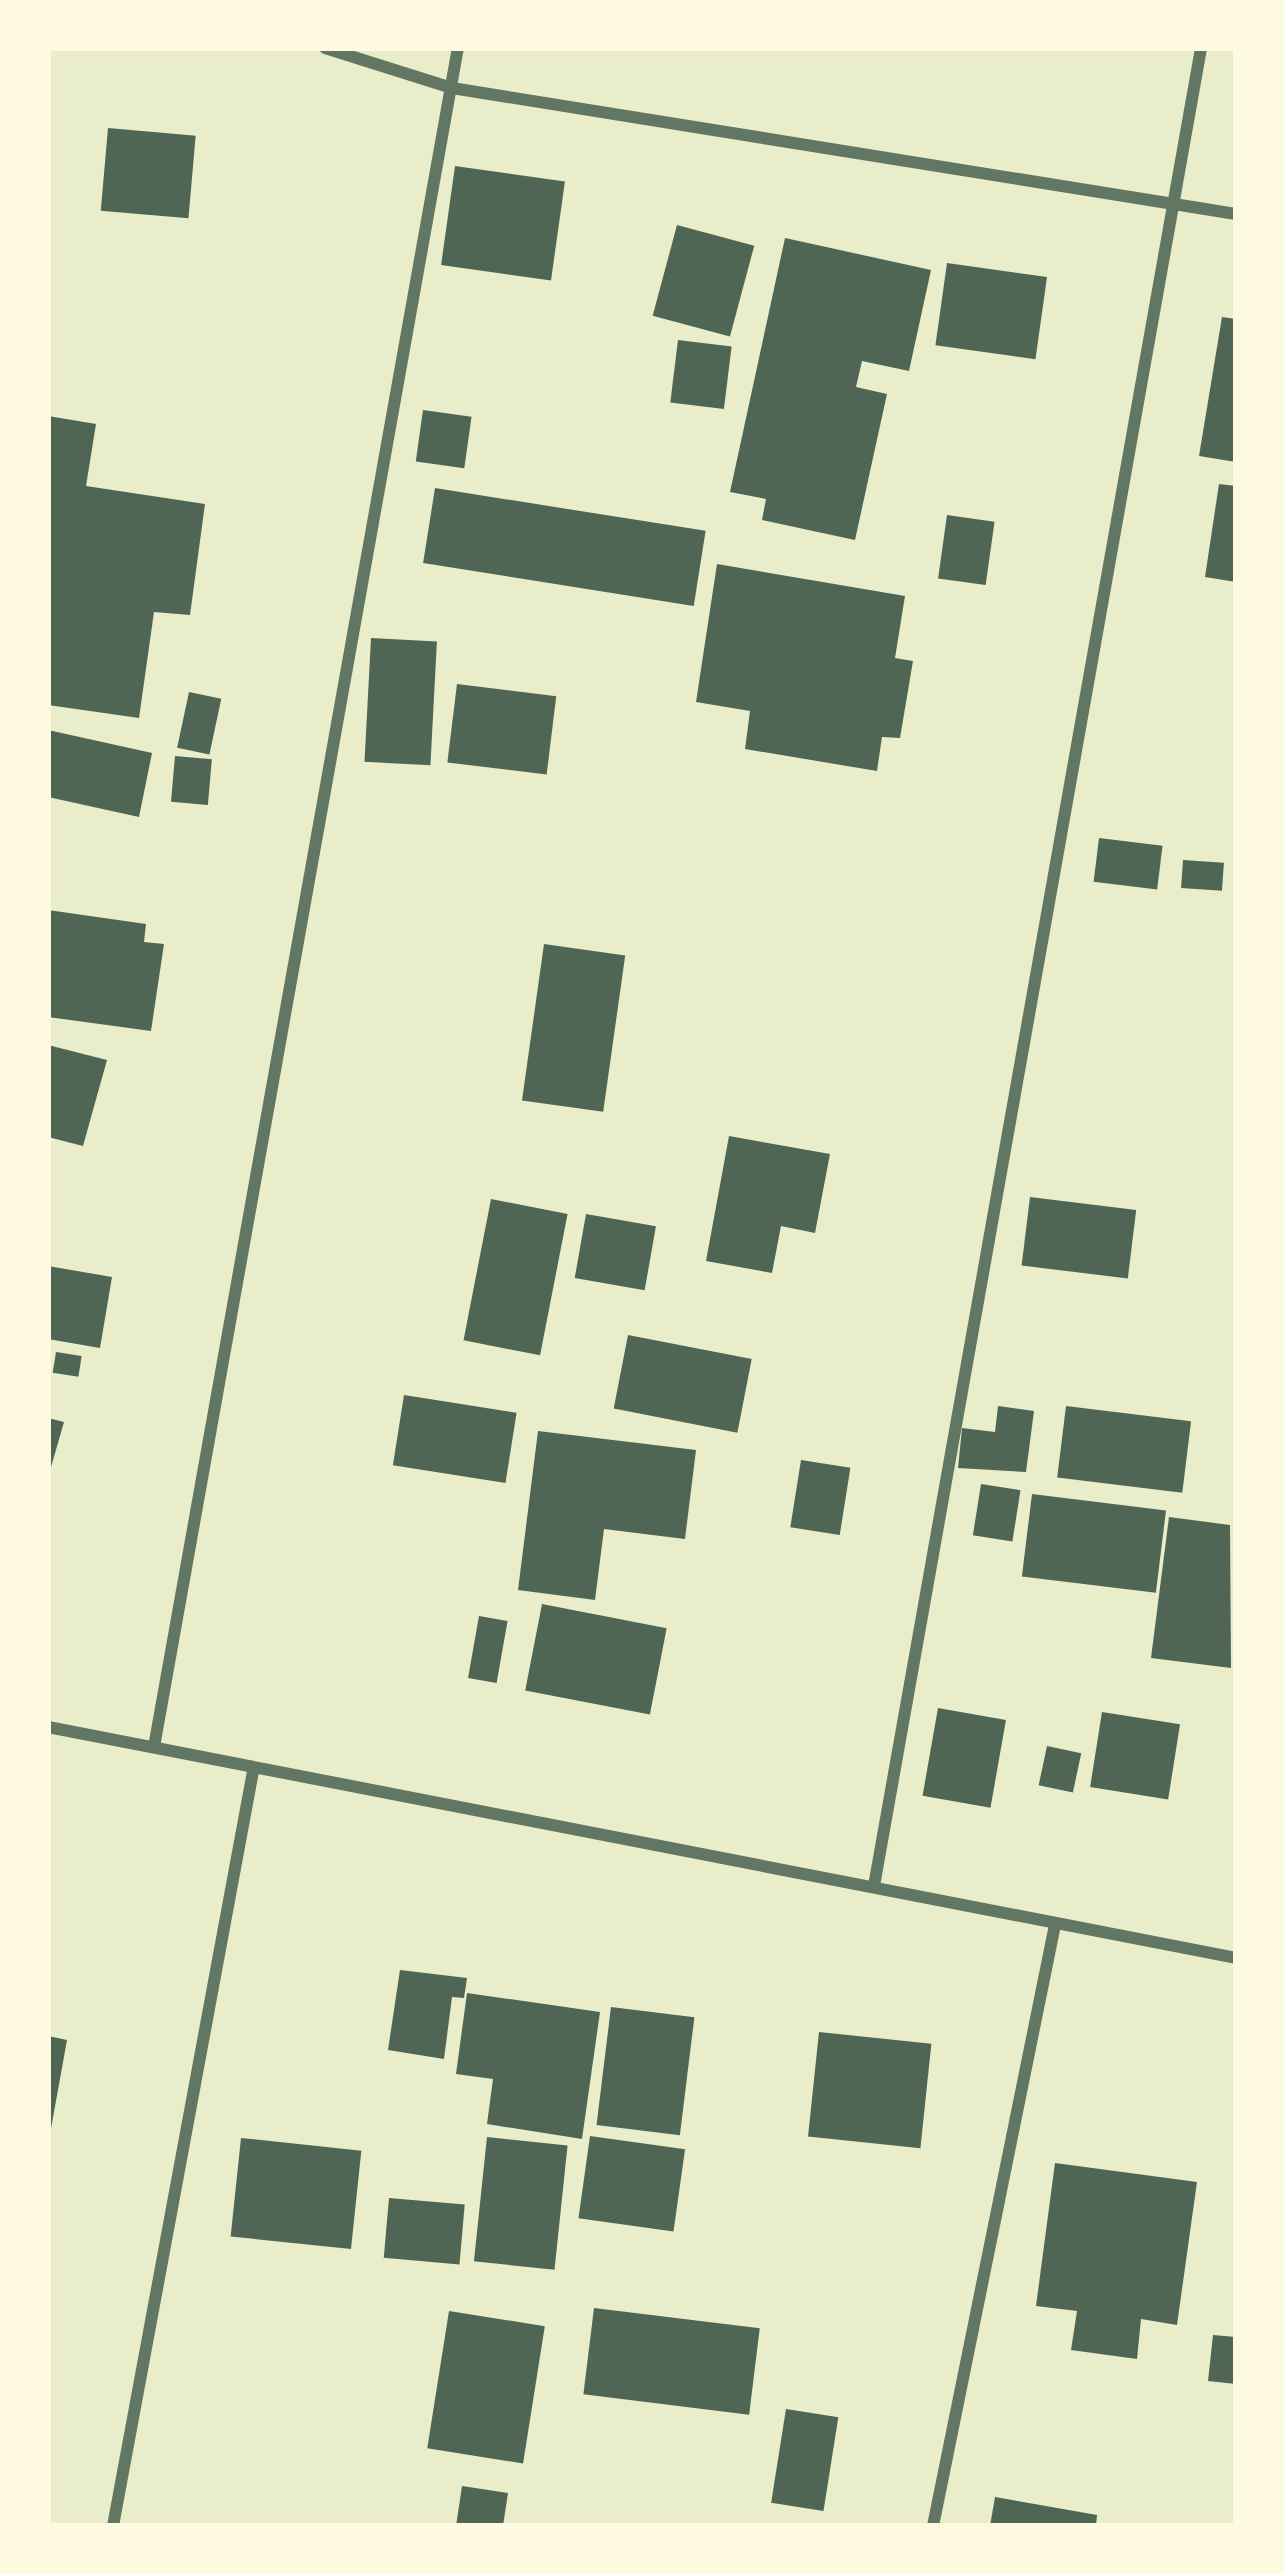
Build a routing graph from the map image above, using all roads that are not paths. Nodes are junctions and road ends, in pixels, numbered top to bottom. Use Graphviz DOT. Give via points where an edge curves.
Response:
graph roads {
  1 [pos="325,48"];
  2 [pos="458,48"];
  3 [pos="1201,48"];
  4 [pos="452,88"];
  5 [pos="1172,203"];
  6 [pos="1236,214"];
  7 [pos="48,1727"];
  8 [pos="154,1747"];
  9 [pos="253,1771"];
  10 [pos="874,1886"];
  11 [pos="1055,1925"];
  12 [pos="1236,1958"];
  13 [pos="113,2526"];
  14 [pos="933,2526"];
  1 -- 4 [label="street"];
  2 -- 4 [label="street"];
  3 -- 5 [label="street"];
  4 -- 5 [label="street"];
  4 -- 8 [label="street"];
  5 -- 6 [label="street"];
  5 -- 10 [label="street"];
  7 -- 8 [label="street"];
  8 -- 9 [label="street"];
  9 -- 10 [label="street"];
  9 -- 13 [label="street"];
  10 -- 11 [label="street"];
  11 -- 12 [label="street"];
  11 -- 14 [label="street"];
}
